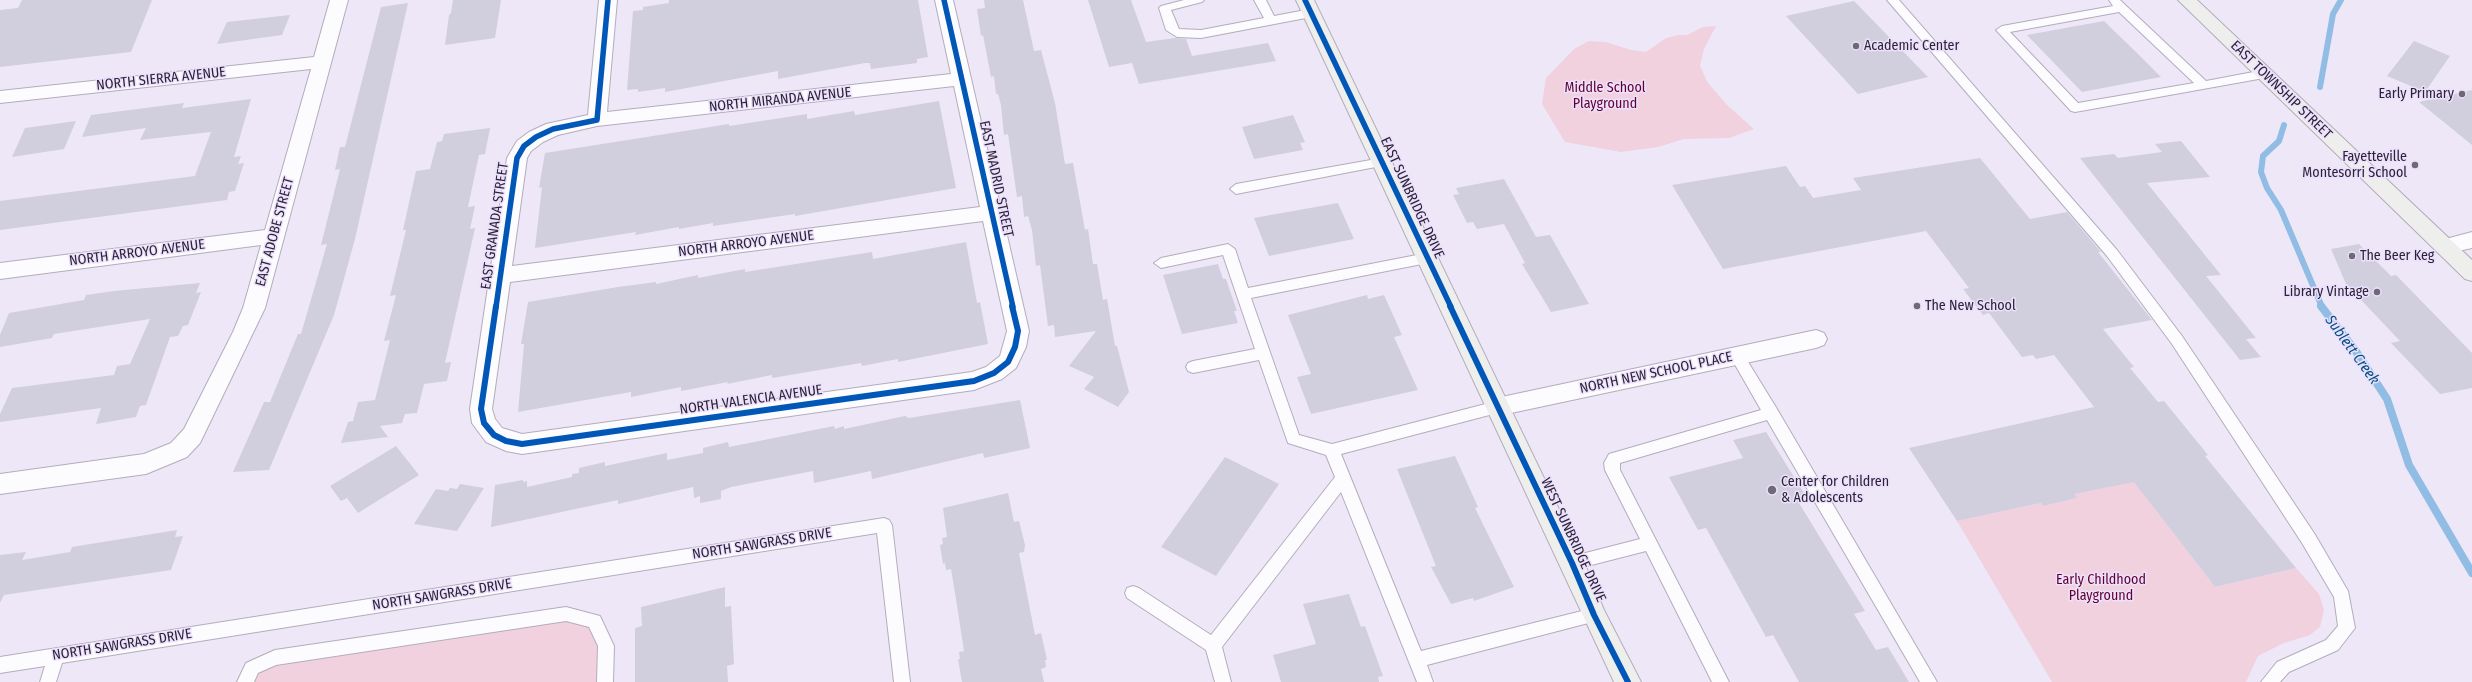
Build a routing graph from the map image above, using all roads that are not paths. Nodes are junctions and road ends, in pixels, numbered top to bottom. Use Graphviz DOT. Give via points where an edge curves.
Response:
graph roads {
  1 [pos="339,0"];
  2 [pos="608,0"];
  3 [pos="944,0"];
  4 [pos="1198,0"];
  5 [pos="1260,0"];
  6 [pos="1893,0"];
  7 [pos="2187,0"];
  8 [pos="2117,4"];
  9 [pos="1308,7"];
  10 [pos="1271,21"];
  11 [pos="322,62"];
  12 [pos="2264,74"];
  13 [pos="962,79"];
  14 [pos="2203,84"];
  15 [pos="0,97"];
  16 [pos="597,120"];
  17 [pos="1382,162"];
  18 [pos="1236,189"];
  19 [pos="991,213"];
  20 [pos="274,236"];
  21 [pos="2472,240"];
  22 [pos="2445,246"];
  23 [pos="1427,258"];
  24 [pos="1161,263"];
  25 [pos="0,271"];
  26 [pos="2472,273"];
  27 [pos="500,275"];
  28 [pos="1244,294"];
  29 [pos="1816,339"];
  30 [pos="1264,353"];
  31 [pos="1737,356"];
  32 [pos="1008,362"];
  33 [pos="1194,367"];
  34 [pos="1497,407"];
  35 [pos="1772,413"];
  36 [pos="494,435"];
  37 [pos="1332,450"];
  38 [pos="1344,477"];
  39 [pos="0,484"];
  40 [pos="1650,543"];
  41 [pos="1572,563"];
  42 [pos="1133,593"];
  43 [pos="1594,615"];
  44 [pos="1212,645"];
  45 [pos="56,656"];
  46 [pos="1417,660"];
  47 [pos="0,664"];
  48 [pos="48,682"];
  49 [pos="245,682"];
  50 [pos="605,682"];
  51 [pos="902,682"];
  52 [pos="1223,682"];
  53 [pos="1425,682"];
  54 [pos="1628,682"];
  55 [pos="1721,682"];
  56 [pos="1929,682"];
  57 [pos="2269,682"];
  1 -- 11 [label="street, EAST ADOBE STREET"];
  2 -- 16 [label="street"];
  3 -- 13 [label="street, EAST MADRID STREET"];
  4 -- 10 [label="lane" via="1165,8 1172,30 1177,33 1201,34"];
  5 -- 10 [label="lane"];
  6 -- 57 [label="lane" via="2112,253 2168,328 2308,538 2342,596 2346,628 2332,645 2283,667"];
  7 -- 12 [label="street, EAST TOWNSHIP STREET"];
  8 -- 14 [label="lane"];
  8 -- 14 [label="lane" via="2002,30 2075,108"];
  9 -- 10 [label="lane"];
  9 -- 17 [label="street, EAST SUNBRIDGE DRIVE"];
  11 -- 15 [label="street, NORTH SIERRA AVENUE"];
  11 -- 20 [label="street, EAST ADOBE STREET"];
  12 -- 14 [label="lane"];
  12 -- 22 [label="street, EAST TOWNSHIP STREET"];
  13 -- 16 [label="street, NORTH MIRANDA AVENUE"];
  13 -- 19 [label="street, EAST MADRID STREET"];
  16 -- 27 [label="street, EAST GRANADA STREET" via="553,129 524,146 517,158"];
  17 -- 18 [label="lane"];
  17 -- 23 [label="street, EAST SUNBRIDGE DRIVE"];
  19 -- 27 [label="street, NORTH ARROYO AVENUE"];
  19 -- 32 [label="street, EAST MADRID STREET" via="1018,331 1015,347"];
  20 -- 25 [label="street, NORTH ARROYO AVENUE"];
  20 -- 39 [label="street, EAST ADOBE STREET" via="254,308 244,332 194,431 179,450 146,464"];
  21 -- 22 [label="street"];
  22 -- 26 [label="street, EAST TOWNSHIP STREET"];
  23 -- 28 [label="lane"];
  23 -- 34 [label="street, EAST SUNBRIDGE DRIVE"];
  24 -- 28 [label="lane" via="1228,249"];
  27 -- 36 [label="street, EAST GRANADA STREET" via="481,409 484,423"];
  28 -- 30 [label="lane"];
  29 -- 31 [label="street, NORTH NEW SCHOOL PLACE"];
  30 -- 33 [label="lane"];
  30 -- 37 [label="lane" via="1293,440"];
  31 -- 34 [label="street, NORTH NEW SCHOOL PLACE"];
  31 -- 35 [label="lane"];
  32 -- 36 [label="street, NORTH VALENCIA AVENUE" via="994,373 974,381 522,444 506,441"];
  34 -- 37 [label="lane"];
  34 -- 41 [label="street, WEST SUNBRIDGE DRIVE"];
  35 -- 40 [label="lane" via="1614,458 1613,470"];
  35 -- 56 [label="lane"];
  37 -- 38 [label="lane"];
  38 -- 44 [label="lane"];
  38 -- 46 [label="lane"];
  40 -- 41 [label="lane"];
  40 -- 55 [label="lane"];
  41 -- 43 [label="street, WEST SUNBRIDGE DRIVE"];
  42 -- 44 [label="lane"];
  43 -- 46 [label="lane"];
  43 -- 54 [label="street, WEST SUNBRIDGE DRIVE"];
  44 -- 52 [label="lane"];
  45 -- 47 [label="lane, NORTH SAWGRASS DRIVE"];
  45 -- 48 [label="lane"];
  45 -- 51 [label="lane, NORTH SAWGRASS DRIVE" via="884,525"];
  46 -- 53 [label="lane"];
  49 -- 50 [label="lane" via="252,668 275,658 566,614 594,622 606,646"];
}
